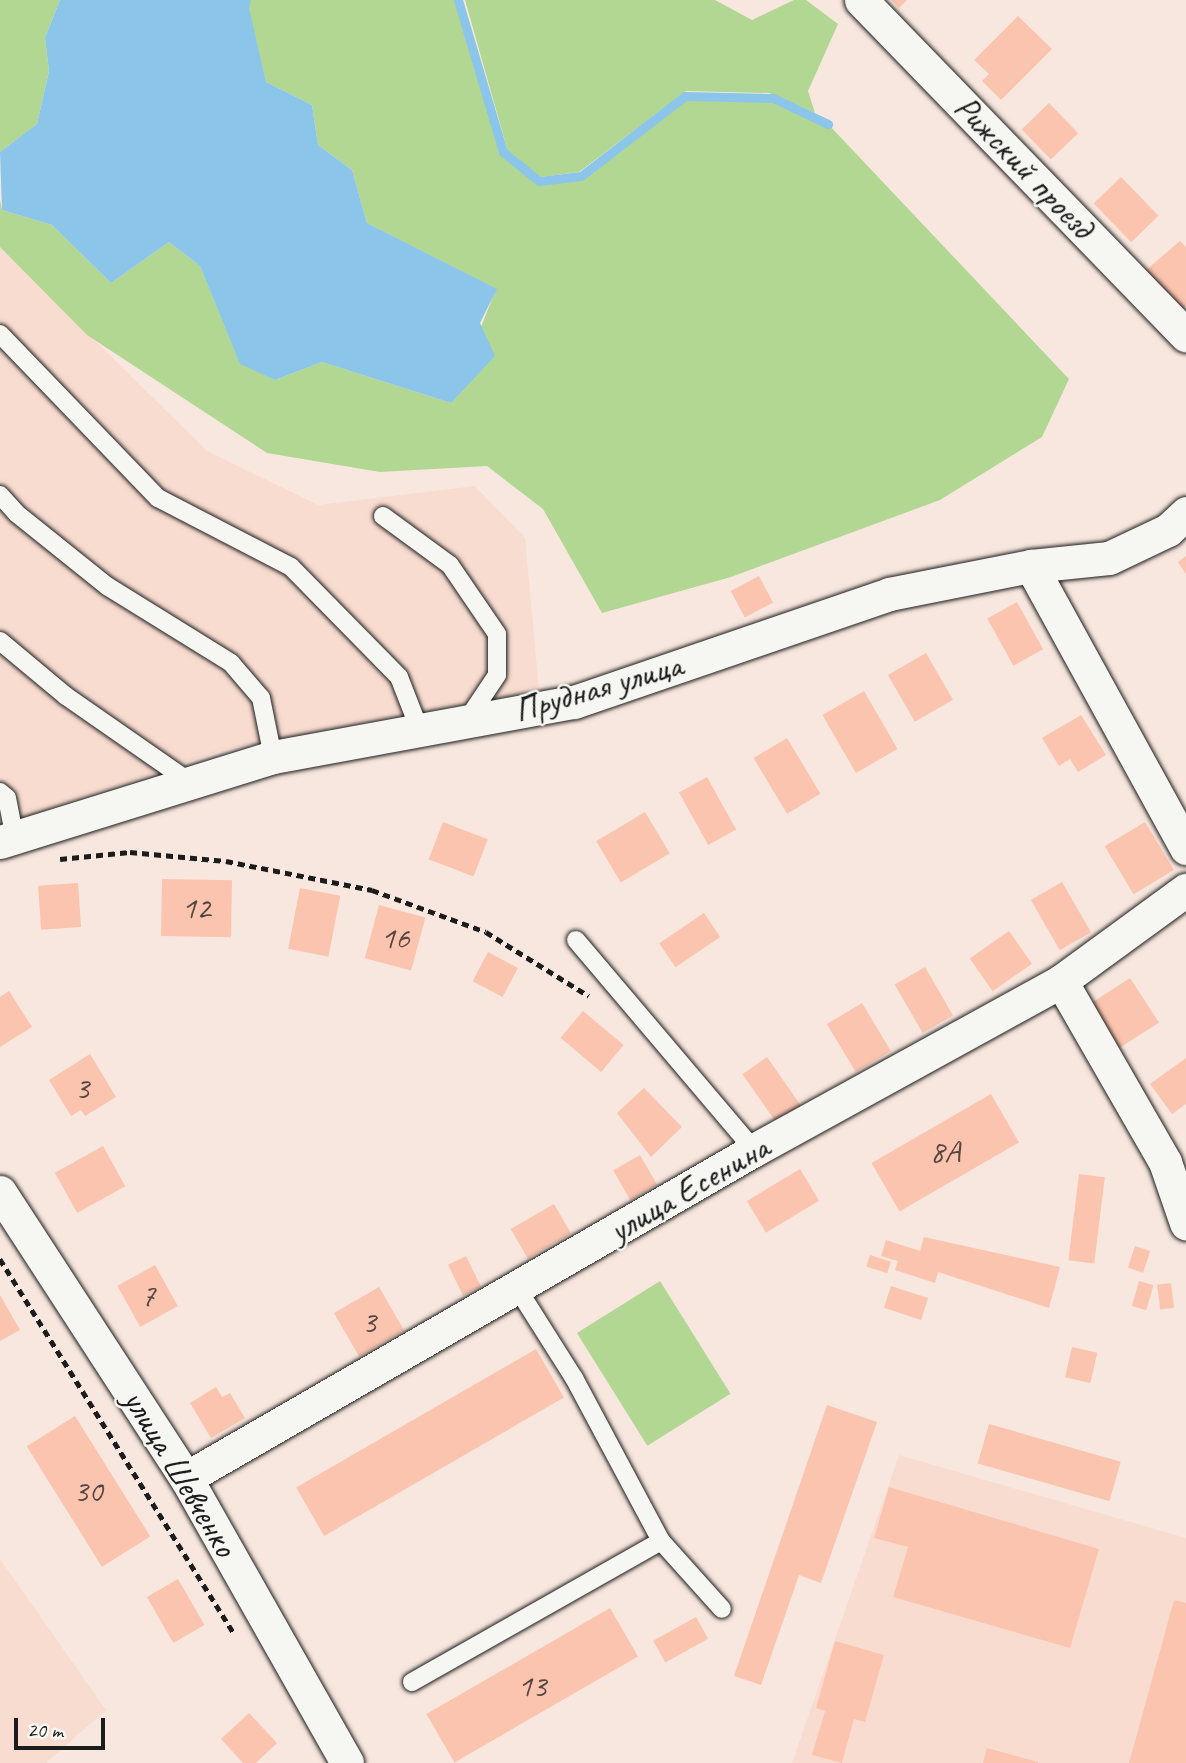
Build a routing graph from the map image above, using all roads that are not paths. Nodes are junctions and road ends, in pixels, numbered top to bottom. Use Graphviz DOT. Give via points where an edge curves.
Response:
graph roads {
  1 [pos="861,0"];
  2 [pos="0,334"];
  3 [pos="1186,334"];
  4 [pos="0,495"];
  5 [pos="1186,513"];
  6 [pos="383,516"];
  7 [pos="1031,566"];
  8 [pos="0,641"];
  9 [pos="465,723"];
  10 [pos="420,731"];
  11 [pos="273,757"];
  12 [pos="187,780"];
  13 [pos="0,792"];
  14 [pos="7,839"];
  15 [pos="1186,848"];
  16 [pos="1186,890"];
  17 [pos="576,940"];
  18 [pos="1061,981"];
  19 [pos="754,1150"];
  20 [pos="0,1192"];
  21 [pos="1186,1223"];
  22 [pos="517,1288"];
  23 [pos="186,1478"];
  24 [pos="661,1541"];
  25 [pos="722,1609"];
  26 [pos="412,1682"];
  27 [pos="347,1763"];
  1 -- 3 [label="street, Рижский проезд"];
  2 -- 10 [label="lane" via="158,498 291,567 399,677"];
  4 -- 11 [label="lane" via="107,586 231,663 261,698"];
  5 -- 7 [label="street, Прудная улица" via="1168,530 1109,558"];
  6 -- 9 [label="lane" via="450,565 497,635 497,676"];
  7 -- 9 [label="street, Прудная улица" via="889,594 573,702"];
  7 -- 15 [label="street"];
  8 -- 12 [label="lane" via="66,696"];
  9 -- 10 [label="street, Прудная улица"];
  10 -- 11 [label="street, Прудная улица"];
  11 -- 12 [label="street, Прудная улица"];
  12 -- 14 [label="street, Прудная улица"];
  13 -- 14 [label="lane" via="7,798"];
  16 -- 18 [label="street, улица Есенина"];
  17 -- 19 [label="lane"];
  18 -- 19 [label="street, улица Есенина"];
  18 -- 21 [label="street" via="1165,1162"];
  19 -- 22 [label="street, улица Есенина"];
  20 -- 23 [label="street, улица Шевченко"];
  22 -- 23 [label="street, улица Есенина"];
  22 -- 24 [label="lane" via="574,1377"];
  23 -- 27 [label="street, улица Шевченко"];
  24 -- 25 [label="lane"];
  24 -- 26 [label="lane"];
}
